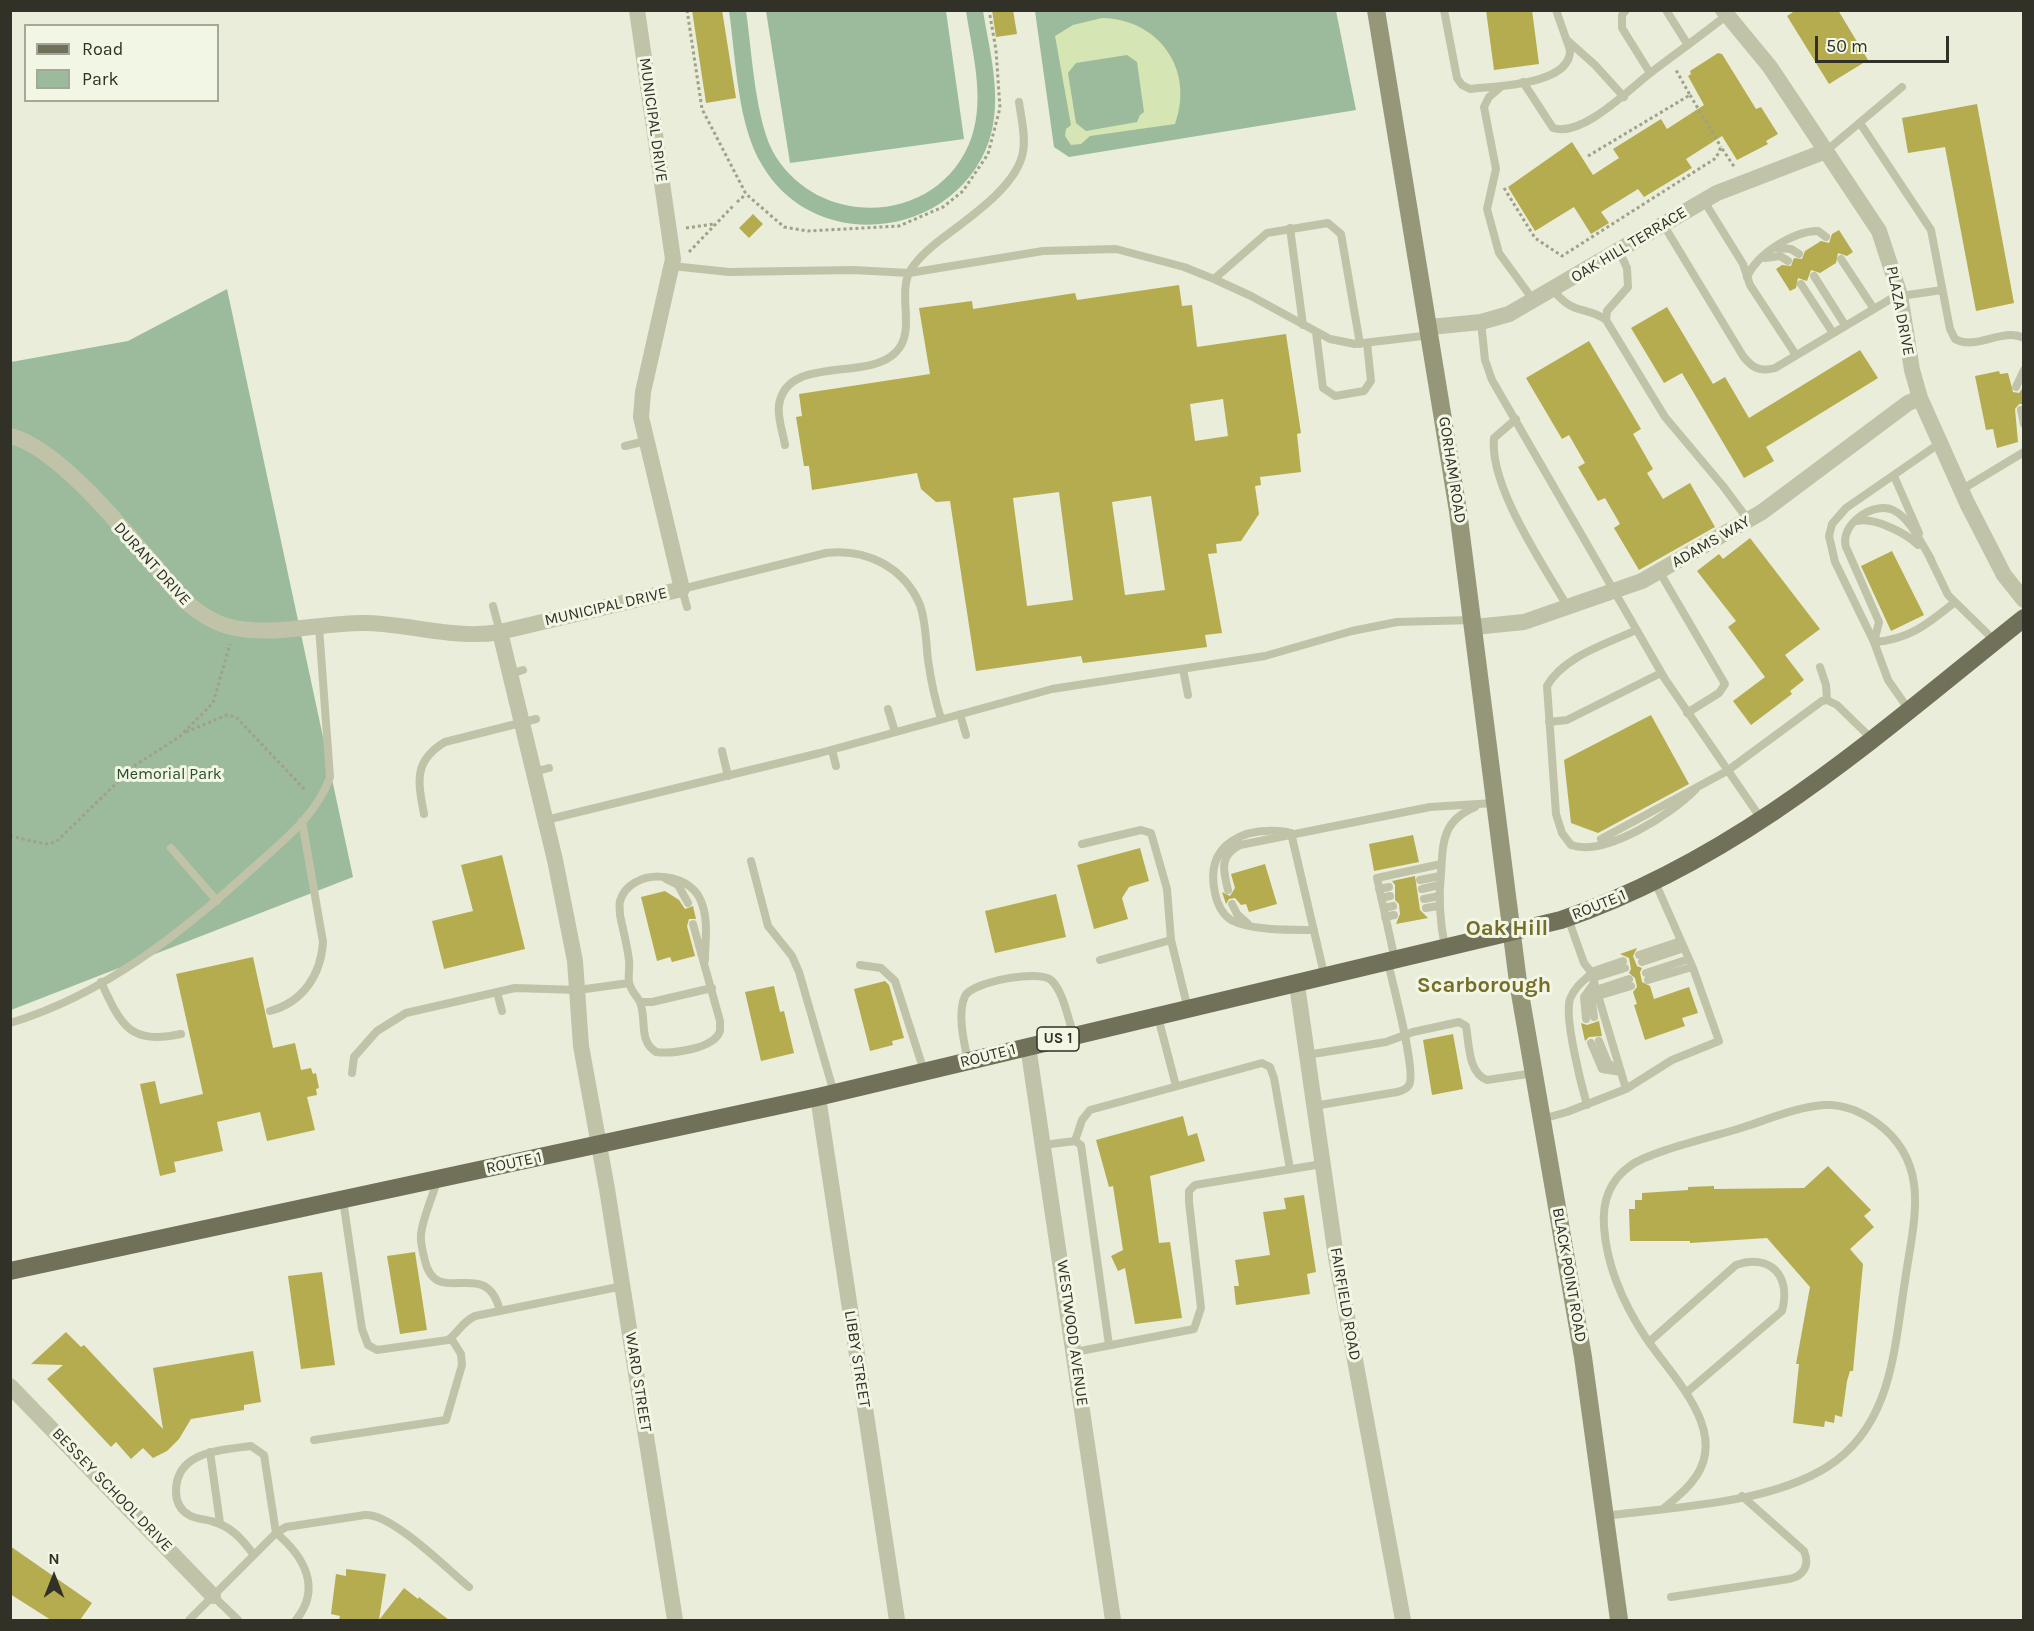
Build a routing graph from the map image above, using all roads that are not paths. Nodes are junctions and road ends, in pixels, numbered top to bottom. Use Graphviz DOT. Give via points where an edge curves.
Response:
graph roads {
  1 [pos="637,10"];
  2 [pos="1376,10"];
  3 [pos="1444,10"];
  4 [pos="1556,10"];
  5 [pos="1626,10"];
  6 [pos="1666,10"];
  7 [pos="1725,13"];
  8 [pos="1567,40"];
  9 [pos="1688,45"];
  10 [pos="1650,73"];
  11 [pos="1523,82"];
  12 [pos="1505,84"];
  13 [pos="1902,87"];
  14 [pos="1624,97"];
  15 [pos="1019,102"];
  16 [pos="1860,123"];
  17 [pos="1826,151"];
  18 [pos="1704,201"];
  19 [pos="1663,224"];
  20 [pos="1290,228"];
  21 [pos="1826,237"];
  22 [pos="1776,248"];
  23 [pos="1619,251"];
  24 [pos="1799,254"];
  25 [pos="1841,260"];
  26 [pos="1788,261"];
  27 [pos="1756,262"];
  28 [pos="672,266"];
  29 [pos="909,273"];
  30 [pos="1814,276"];
  31 [pos="1747,277"];
  32 [pos="1214,279"];
  33 [pos="1801,284"];
  34 [pos="1942,290"];
  35 [pos="1553,291"];
  36 [pos="1900,295"];
  37 [pos="1534,301"];
  38 [pos="1874,309"];
  39 [pos="1606,320"];
  40 [pos="1481,322"];
  41 [pos="1303,325"];
  42 [pos="1845,325"];
  43 [pos="1431,331"];
  44 [pos="1316,332"];
  45 [pos="1833,333"];
  46 [pos="2024,339"];
  47 [pos="1363,344"];
  48 [pos="1796,355"];
  49 [pos="2024,370"];
  50 [pos="2021,384"];
  51 [pos="1920,398"];
  52 [pos="2021,410"];
  53 [pos="1516,419"];
  54 [pos="2024,424"];
  55 [pos="10,436"];
  56 [pos="646,441"];
  57 [pos="1940,443"];
  58 [pos="784,445"];
  59 [pos="625,446"];
  60 [pos="2024,452"];
  61 [pos="1894,476"];
  62 [pos="1961,490"];
  63 [pos="1749,521"];
  64 [pos="1855,521"];
  65 [pos="1930,559"];
  66 [pos="1659,571"];
  67 [pos="682,589"];
  68 [pos="1616,592"];
  69 [pos="2024,600"];
  70 [pos="1954,602"];
  71 [pos="494,606"];
  72 [pos="1567,606"];
  73 [pos="687,607"];
  74 [pos="2024,618"];
  75 [pos="1474,623"];
  76 [pos="319,627"];
  77 [pos="1636,630"];
  78 [pos="500,632"];
  79 [pos="1995,641"];
  80 [pos="1874,642"];
  81 [pos="1820,667"];
  82 [pos="1183,669"];
  83 [pos="1661,673"];
  84 [pos="1188,694"];
  85 [pos="1827,700"];
  86 [pos="888,709"];
  87 [pos="1909,710"];
  88 [pos="1687,713"];
  89 [pos="960,714"];
  90 [pos="941,719"];
  91 [pos="529,721"];
  92 [pos="1548,722"];
  93 [pos="895,732"];
  94 [pos="966,735"];
  95 [pos="1872,740"];
  96 [pos="832,750"];
  97 [pos="722,751"];
  98 [pos="836,766"];
  99 [pos="1727,771"];
  100 [pos="728,776"];
  101 [pos="1488,804"];
  102 [pos="424,814"];
  103 [pos="546,820"];
  104 [pos="302,821"];
  105 [pos="1762,821"];
  106 [pos="1291,833"];
  107 [pos="1082,844"];
  108 [pos="171,848"];
  109 [pos="751,861"];
  110 [pos="1441,864"];
  111 [pos="651,878"];
  112 [pos="1440,881"];
  113 [pos="1655,882"];
  114 [pos="1421,885"];
  115 [pos="1228,890"];
  116 [pos="217,901"];
  117 [pos="1438,901"];
  118 [pos="688,903"];
  119 [pos="1233,904"];
  120 [pos="1425,904"];
  121 [pos="1568,918"];
  122 [pos="693,924"];
  123 [pos="1248,924"];
  124 [pos="1314,930"];
  125 [pos="1511,931"];
  126 [pos="1171,940"];
  127 [pos="1682,944"];
  128 [pos="1444,948"];
  129 [pos="1641,959"];
  130 [pos="705,960"];
  131 [pos="1100,960"];
  132 [pos="1391,962"];
  133 [pos="1690,963"];
  134 [pos="1624,964"];
  135 [pos="860,965"];
  136 [pos="1647,977"];
  137 [pos="1325,978"];
  138 [pos="101,982"];
  139 [pos="1594,982"];
  140 [pos="1630,982"];
  141 [pos="629,983"];
  142 [pos="1297,985"];
  143 [pos="712,988"];
  144 [pos="578,990"];
  145 [pos="497,992"];
  146 [pos="640,1002"];
  147 [pos="270,1011"];
  148 [pos="502,1011"];
  149 [pos="1188,1011"];
  150 [pos="1158,1017"];
  151 [pos="1590,1018"];
  152 [pos="10,1023"];
  153 [pos="182,1034"];
  154 [pos="1074,1036"];
  155 [pos="1405,1036"];
  156 [pos="1595,1042"];
  157 [pos="1028,1046"];
  158 [pos="1307,1055"];
  159 [pos="968,1061"];
  160 [pos="924,1071"];
  161 [pos="1621,1072"];
  162 [pos="352,1073"];
  163 [pos="1534,1073"];
  164 [pos="1176,1086"];
  165 [pos="1626,1089"];
  166 [pos="826,1095"];
  167 [pos="1587,1105"];
  168 [pos="1314,1106"];
  169 [pos="1542,1119"];
  170 [pos="1076,1141"];
  171 [pos="600,1145"];
  172 [pos="1043,1145"];
  173 [pos="1322,1164"];
  174 [pos="1290,1169"];
  175 [pos="438,1179"];
  176 [pos="343,1200"];
  177 [pos="10,1271"];
  178 [pos="623,1286"];
  179 [pos="500,1311"];
  180 [pos="451,1338"];
  181 [pos="1649,1342"];
  182 [pos="1109,1345"];
  183 [pos="1075,1352"];
  184 [pos="10,1386"];
  185 [pos="1687,1392"];
  186 [pos="314,1440"];
  187 [pos="210,1452"];
  188 [pos="1742,1496"];
  189 [pos="1663,1509"];
  190 [pos="1605,1516"];
  191 [pos="219,1523"];
  192 [pos="276,1533"];
  193 [pos="254,1555"];
  194 [pos="469,1587"];
  195 [pos="213,1596"];
  196 [pos="1671,1597"];
  197 [pos="189,1620"];
  198 [pos="238,1620"];
  199 [pos="296,1620"];
  200 [pos="675,1620"];
  201 [pos="897,1620"];
  202 [pos="1113,1620"];
  203 [pos="1403,1620"];
  204 [pos="1619,1620"];
  1 -- 28 [label="street, MUNICIPAL DRIVE"];
  2 -- 43 [label="main road, GORHAM ROAD"];
  3 -- 12 [label="lane" via="1454,69 1462,85 1470,89"];
  4 -- 8 [label="lane"];
  5 -- 10 [label="lane" via="1622,28"];
  6 -- 9 [label="lane"];
  7 -- 9 [label="lane"];
  7 -- 17 [label="street, PLAZA DRIVE" via="1770,67"];
  8 -- 11 [label="lane" via="1570,56 1564,67 1545,78"];
  8 -- 14 [label="lane"];
  9 -- 10 [label="lane"];
  10 -- 14 [label="lane"];
  11 -- 12 [label="lane"];
  11 -- 14 [label="lane" via="1548,123 1557,129 1573,127"];
  12 -- 37 [label="lane" via="1489,97 1484,107 1496,169 1487,210 1499,253"];
  13 -- 16 [label="lane"];
  15 -- 29 [label="lane" via="1023,152 1016,169 993,197 938,241"];
  16 -- 17 [label="lane"];
  16 -- 34 [label="lane" via="1931,230"];
  17 -- 18 [label="street, OAK HILL TERRACE"];
  17 -- 36 [label="street, PLAZA DRIVE" via="1878,231"];
  18 -- 19 [label="street, OAK HILL TERRACE"];
  18 -- 31 [label="lane"];
  19 -- 23 [label="street, OAK HILL TERRACE"];
  19 -- 48 [label="lane" via="1748,363 1763,371"];
  20 -- 32 [label="lane" via="1267,232"];
  20 -- 41 [label="lane"];
  20 -- 47 [label="lane" via="1328,223 1341,234"];
  21 -- 22 [label="lane" via="1818,231 1803,233"];
  22 -- 24 [label="lane"];
  22 -- 27 [label="lane"];
  23 -- 35 [label="street, OAK HILL TERRACE"];
  23 -- 39 [label="lane" via="1628,287 1606,311"];
  25 -- 38 [label="lane"];
  26 -- 27 [label="lane" via="1768,256"];
  27 -- 31 [label="lane"];
  28 -- 29 [label="lane" via="729,272"];
  28 -- 56 [label="street, MUNICIPAL DRIVE" via="643,392 641,417"];
  29 -- 32 [label="lane" via="1043,251 1103,248 1141,255"];
  29 -- 58 [label="lane" via="904,335 898,350 879,363 809,374 792,384 779,405"];
  30 -- 42 [label="lane"];
  31 -- 48 [label="lane"];
  32 -- 41 [label="lane"];
  33 -- 45 [label="lane"];
  34 -- 36 [label="lane"];
  34 -- 46 [label="lane" via="1955,339 1970,342 2010,335"];
  35 -- 37 [label="street, OAK HILL TERRACE"];
  35 -- 39 [label="lane" via="1575,310"];
  36 -- 38 [label="lane"];
  36 -- 51 [label="street, PLAZA DRIVE"];
  37 -- 40 [label="street, OAK HILL TERRACE"];
  38 -- 42 [label="lane"];
  39 -- 63 [label="lane" via="1665,417"];
  40 -- 43 [label="street, OAK HILL TERRACE"];
  40 -- 53 [label="lane" via="1488,371"];
  41 -- 44 [label="lane"];
  42 -- 45 [label="lane"];
  43 -- 47 [label="lane"];
  43 -- 75 [label="main road, GORHAM ROAD"];
  44 -- 47 [label="lane" via="1330,339"];
  44 -- 47 [label="lane" via="1323,388 1335,396 1364,391 1371,381"];
  45 -- 48 [label="lane"];
  49 -- 50 [label="lane"];
  51 -- 57 [label="street, PLAZA DRIVE"];
  51 -- 63 [label="street, ADAMS WAY" via="1908,402"];
  52 -- 54 [label="lane"];
  53 -- 68 [label="lane"];
  53 -- 72 [label="lane" via="1494,438 1497,473"];
  55 -- 76 [label="street, DURANT DRIVE" via="39,447 63,466 195,611 221,625 251,630"];
  56 -- 59 [label="lane"];
  56 -- 67 [label="street, MUNICIPAL DRIVE"];
  57 -- 61 [label="lane"];
  57 -- 62 [label="street, PLAZA DRIVE"];
  60 -- 62 [label="lane"];
  61 -- 65 [label="lane"];
  61 -- 80 [label="lane" via="1846,508 1832,524 1829,536 1835,562"];
  62 -- 69 [label="street, PLAZA DRIVE" via="2004,574"];
  63 -- 66 [label="street, ADAMS WAY"];
  64 -- 65 [label="lane" via="1870,521 1909,538"];
  64 -- 65 [label="lane" via="1875,509 1891,509 1910,525"];
  64 -- 80 [label="lane" via="1845,532 1844,542 1878,619"];
  65 -- 70 [label="lane"];
  66 -- 68 [label="street, ADAMS WAY"];
  66 -- 88 [label="lane" via="1725,684 1719,693"];
  67 -- 73 [label="lane"];
  67 -- 78 [label="street, MUNICIPAL DRIVE"];
  67 -- 90 [label="lane" via="826,553 850,552 881,562 903,580 920,606"];
  68 -- 72 [label="street, ADAMS WAY"];
  68 -- 77 [label="lane"];
  70 -- 79 [label="lane"];
  70 -- 80 [label="lane" via="1912,634"];
  71 -- 78 [label="lane"];
  72 -- 75 [label="street, ADAMS WAY" via="1524,622"];
  74 -- 79 [label="main road, ROUTE 1 / US 1"];
  75 -- 82 [label="lane" via="1397,622 1265,656"];
  75 -- 101 [label="main road, GORHAM ROAD"];
  76 -- 78 [label="street, DURANT DRIVE" via="364,623 463,633"];
  76 -- 104 [label="lane" via="330,777 321,798"];
  77 -- 83 [label="lane"];
  77 -- 92 [label="lane" via="1575,659 1550,680 1546,692"];
  78 -- 91 [label="street"];
  79 -- 87 [label="main road, ROUTE 1 / US 1"];
  80 -- 87 [label="lane" via="1888,680"];
  81 -- 85 [label="lane"];
  82 -- 84 [label="lane"];
  82 -- 89 [label="lane" via="1052,689"];
  83 -- 88 [label="lane"];
  83 -- 92 [label="lane" via="1567,720"];
  85 -- 95 [label="lane" via="1838,705"];
  85 -- 99 [label="lane" via="1816,704"];
  86 -- 93 [label="lane"];
  87 -- 95 [label="main road, ROUTE 1 / US 1"];
  88 -- 99 [label="lane"];
  89 -- 90 [label="lane"];
  89 -- 94 [label="lane"];
  90 -- 93 [label="lane"];
  91 -- 102 [label="lane" via="445,742 435,749 423,761 420,771"];
  91 -- 103 [label="street" via="541,770"];
  92 -- 99 [label="lane" via="1559,828 1571,845 1583,847"];
  93 -- 96 [label="lane"];
  95 -- 105 [label="main road, ROUTE 1 / US 1"];
  96 -- 98 [label="lane"];
  96 -- 100 [label="lane"];
  97 -- 100 [label="lane"];
  99 -- 105 [label="lane"];
  100 -- 103 [label="lane"];
  101 -- 106 [label="lane" via="1430,807"];
  101 -- 110 [label="lane" via="1462,814 1449,827 1442,845"];
  101 -- 125 [label="main road, GORHAM ROAD"];
  103 -- 144 [label="street"];
  104 -- 116 [label="lane"];
  104 -- 147 [label="lane" via="322,930 322,958 295,1002"];
  105 -- 113 [label="main road, ROUTE 1 / US 1"];
  106 -- 115 [label="lane" via="1233,849 1222,867"];
  106 -- 123 [label="lane" via="1268,831 1239,837 1216,858 1213,879 1218,903 1231,920"];
  106 -- 124 [label="lane"];
  107 -- 126 [label="lane" via="1141,830 1152,833 1167,889"];
  108 -- 116 [label="lane"];
  109 -- 166 [label="lane" via="768,926 792,956 799,972"];
  110 -- 112 [label="lane"];
  110 -- 132 [label="lane" via="1377,878 1389,911"];
  111 -- 118 [label="lane" via="671,880 683,891"];
  111 -- 130 [label="lane" via="675,877 688,883 696,894 706,922"];
  111 -- 141 [label="lane" via="631,887 620,901"];
  112 -- 114 [label="lane"];
  112 -- 117 [label="lane"];
  113 -- 121 [label="main road, ROUTE 1 / US 1"];
  113 -- 127 [label="lane"];
  116 -- 138 [label="lane" via="158,947"];
  117 -- 120 [label="lane"];
  117 -- 128 [label="lane"];
  119 -- 123 [label="lane"];
  121 -- 125 [label="main road, ROUTE 1 / US 1"];
  121 -- 139 [label="lane"];
  122 -- 130 [label="lane"];
  123 -- 124 [label="lane"];
  124 -- 137 [label="lane"];
  125 -- 128 [label="main road, ROUTE 1 / US 1"];
  125 -- 163 [label="main road, BLACK POINT ROAD"];
  126 -- 131 [label="lane"];
  126 -- 149 [label="lane"];
  127 -- 129 [label="lane"];
  127 -- 133 [label="lane"];
  128 -- 132 [label="main road, ROUTE 1 / US 1"];
  130 -- 143 [label="lane"];
  132 -- 137 [label="main road, ROUTE 1 / US 1"];
  132 -- 155 [label="lane"];
  133 -- 136 [label="lane"];
  133 -- 165 [label="lane" via="1719,1041 1672,1060"];
  134 -- 139 [label="lane"];
  135 -- 160 [label="lane" via="881,968 895,981"];
  137 -- 142 [label="main road, ROUTE 1 / US 1"];
  138 -- 152 [label="lane"];
  138 -- 153 [label="lane" via="116,1016 132,1031 146,1039"];
  139 -- 140 [label="lane"];
  139 -- 151 [label="lane"];
  139 -- 161 [label="lane"];
  139 -- 167 [label="lane" via="1574,991 1569,1008"];
  141 -- 144 [label="lane"];
  141 -- 146 [label="lane"];
  142 -- 149 [label="main road, ROUTE 1 / US 1"];
  142 -- 158 [label="street, FAIRFIELD ROAD"];
  143 -- 146 [label="lane"];
  143 -- 146 [label="lane" via="720,1021 719,1036 710,1043 670,1053 656,1052 646,1043"];
  144 -- 145 [label="lane" via="524,988"];
  144 -- 171 [label="street" via="581,1046"];
  145 -- 148 [label="lane"];
  145 -- 162 [label="lane" via="398,1015 354,1057"];
  149 -- 150 [label="main road, ROUTE 1 / US 1"];
  150 -- 154 [label="main road, ROUTE 1 / US 1"];
  150 -- 164 [label="lane"];
  154 -- 157 [label="main road, ROUTE 1 / US 1"];
  154 -- 159 [label="lane" via="1053,981 1045,975 979,986 964,998 963,1031"];
  155 -- 158 [label="lane"];
  155 -- 163 [label="lane" via="1459,1022 1466,1026 1474,1069 1481,1077 1487,1080"];
  155 -- 168 [label="lane" via="1408,1087"];
  156 -- 161 [label="lane" via="1602,1069"];
  157 -- 159 [label="main road, ROUTE 1 / US 1"];
  157 -- 172 [label="street, WESTWOOD AVENUE"];
  158 -- 168 [label="street, FAIRFIELD ROAD"];
  159 -- 160 [label="main road, ROUTE 1 / US 1"];
  160 -- 166 [label="main road, ROUTE 1 / US 1"];
  161 -- 165 [label="lane"];
  163 -- 169 [label="main road, BLACK POINT ROAD"];
  164 -- 170 [label="lane" via="1090,1110 1082,1120"];
  164 -- 174 [label="lane" via="1262,1063 1270,1067"];
  165 -- 167 [label="lane"];
  166 -- 171 [label="main road, ROUTE 1 / US 1"];
  166 -- 201 [label="street, LIBBY STREET"];
  167 -- 169 [label="lane"];
  168 -- 173 [label="street, FAIRFIELD ROAD"];
  169 -- 190 [label="main road, BLACK POINT ROAD" via="1583,1357"];
  170 -- 172 [label="lane"];
  170 -- 182 [label="lane" via="1081,1145"];
  171 -- 175 [label="main road, ROUTE 1 / US 1"];
  171 -- 178 [label="street, WARD STREET"];
  172 -- 183 [label="street, WESTWOOD AVENUE"];
  173 -- 174 [label="lane"];
  173 -- 203 [label="street, FAIRFIELD ROAD"];
  174 -- 182 [label="lane" via="1195,1185 1189,1191 1201,1308 1194,1329"];
  175 -- 176 [label="main road, ROUTE 1 / US 1"];
  175 -- 179 [label="lane" via="421,1234 427,1269 443,1283 474,1282 485,1286 496,1297"];
  176 -- 177 [label="main road, ROUTE 1 / US 1"];
  176 -- 180 [label="lane" via="362,1329 368,1345 381,1351"];
  178 -- 179 [label="lane"];
  178 -- 200 [label="street, WARD STREET"];
  179 -- 180 [label="lane" via="469,1319"];
  180 -- 186 [label="lane" via="461,1354 462,1365 446,1420"];
  181 -- 185 [label="lane"];
  181 -- 185 [label="lane" via="1736,1265 1748,1261 1762,1263 1783,1280 1786,1295 1782,1311"];
  181 -- 188 [label="lane" via="1618,1287 1605,1234 1607,1194 1616,1178 1631,1165 1819,1106 1838,1106 1862,1114 1891,1136 1905,1153 1913,1171 1916,1204 1887,1385 1874,1418 1847,1450 1825,1468 1779,1490"];
  182 -- 183 [label="lane"];
  183 -- 202 [label="street, WESTWOOD AVENUE"];
  184 -- 195 [label="street, BESSEY SCHOOL DRIVE"];
  185 -- 189 [label="lane" via="1702,1422 1702,1460 1693,1482"];
  187 -- 191 [label="lane"];
  187 -- 191 [label="lane" via="184,1466 177,1497 189,1516"];
  187 -- 192 [label="lane" via="251,1446 264,1455"];
  188 -- 189 [label="lane"];
  188 -- 196 [label="lane" via="1804,1551 1807,1563 1803,1572 1789,1579"];
  189 -- 190 [label="lane"];
  190 -- 204 [label="main road, BLACK POINT ROAD"];
  191 -- 193 [label="lane" via="234,1531"];
  192 -- 193 [label="lane"];
  192 -- 194 [label="lane" via="294,1524 372,1514 400,1530"];
  192 -- 199 [label="lane" via="294,1548 308,1572 308,1598"];
  193 -- 195 [label="lane"];
  195 -- 197 [label="lane"];
  195 -- 198 [label="lane"];
}
